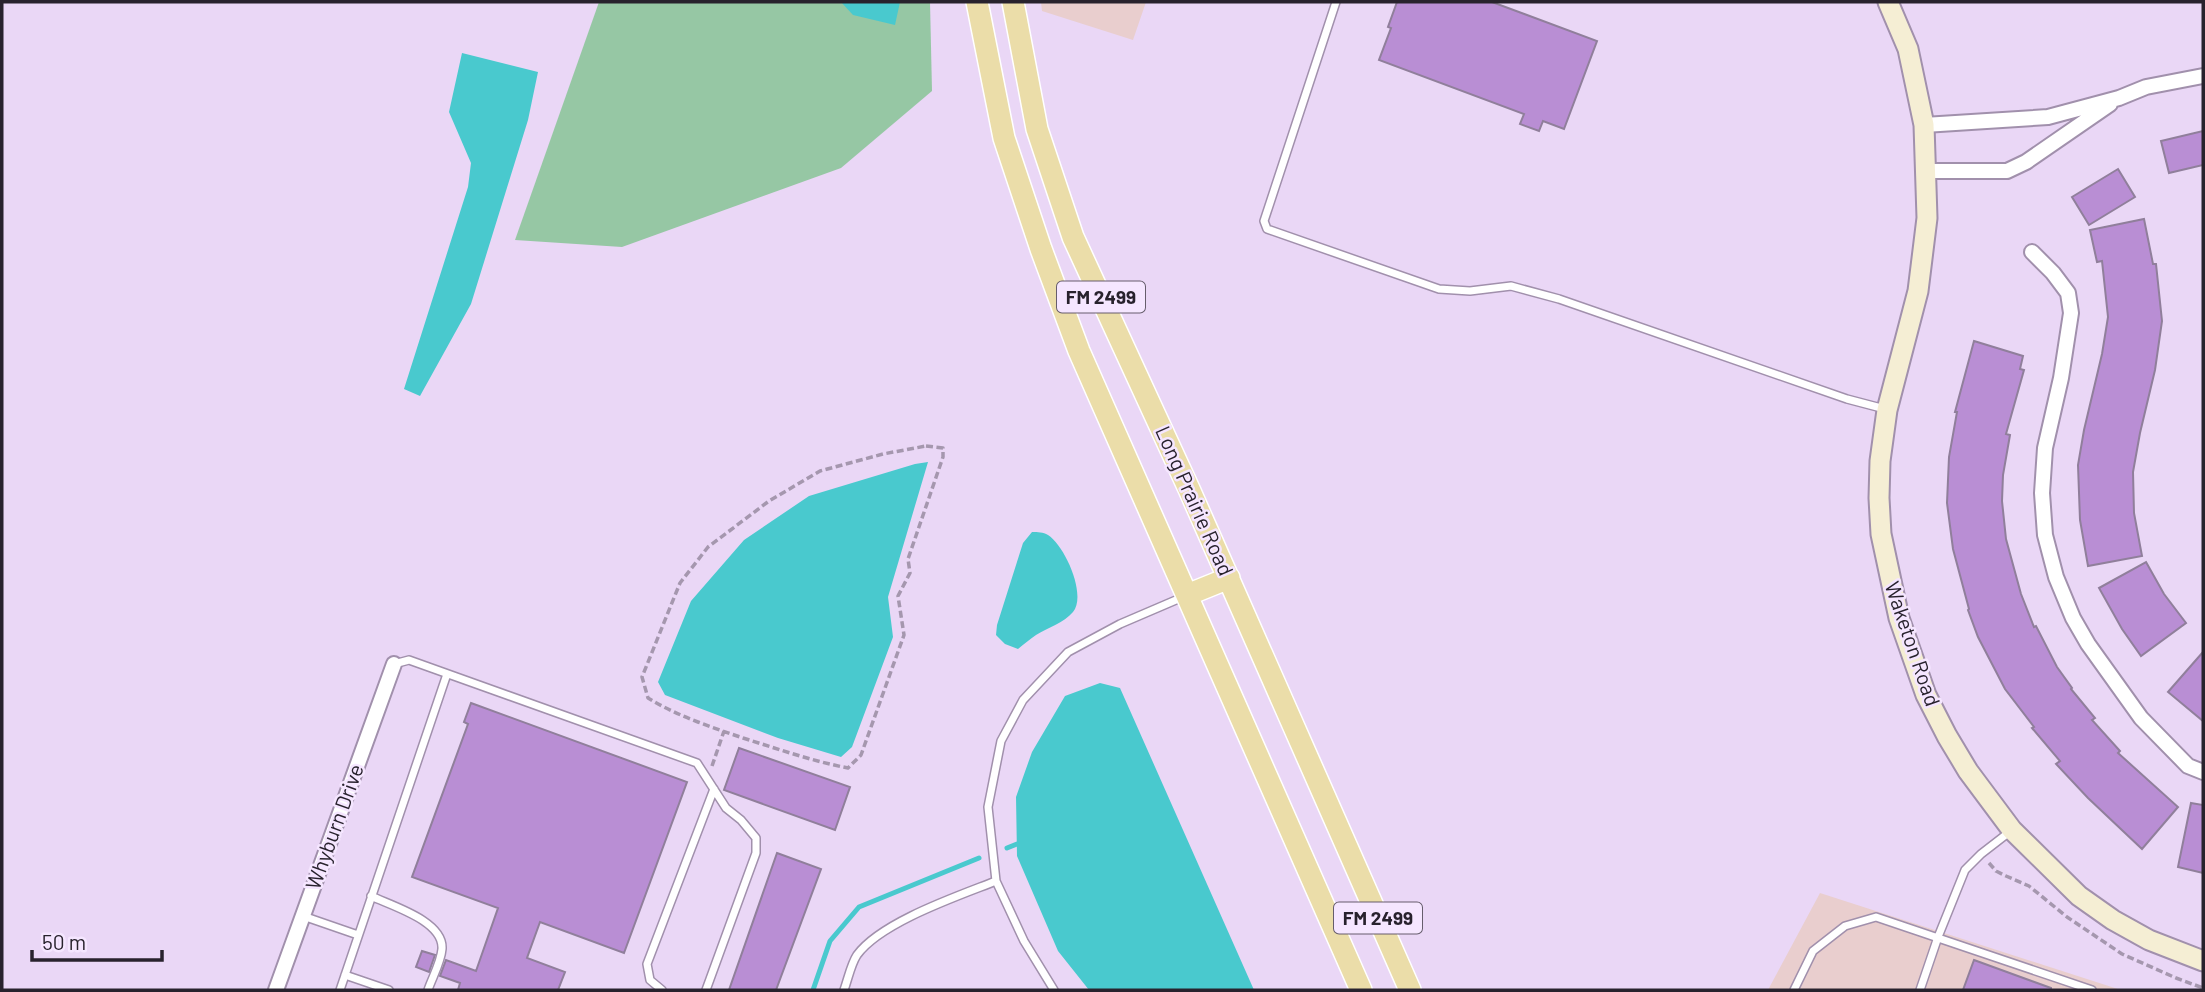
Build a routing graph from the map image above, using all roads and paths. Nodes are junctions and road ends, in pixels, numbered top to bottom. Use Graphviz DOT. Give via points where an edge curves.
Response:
graph roads {
  1 [pos="977,2"];
  2 [pos="1013,2"];
  3 [pos="1336,2"];
  4 [pos="1888,2"];
  5 [pos="2203,76"];
  6 [pos="2119,98"];
  7 [pos="1924,125"];
  8 [pos="1925,171"];
  9 [pos="2032,252"];
  10 [pos="1887,410"];
  11 [pos="1229,578"];
  12 [pos="1187,595"];
  13 [pos="394,664"];
  14 [pos="447,674"];
  15 [pos="724,731"];
  16 [pos="2203,772"];
  17 [pos="707,779"];
  18 [pos="714,789"];
  19 [pos="2012,830"];
  20 [pos="1981,854"];
  21 [pos="996,881"];
  22 [pos="372,896"];
  23 [pos="303,916"];
  24 [pos="358,935"];
  25 [pos="1938,937"];
  26 [pos="2203,961"];
  27 [pos="345,975"];
  28 [pos="2203,988"];
  29 [pos="276,990"];
  30 [pos="340,990"];
  31 [pos="389,990"];
  32 [pos="428,990"];
  33 [pos="662,990"];
  34 [pos="706,990"];
  35 [pos="844,990"];
  36 [pos="1054,990"];
  37 [pos="1362,990"];
  38 [pos="1410,990"];
  39 [pos="1794,990"];
  40 [pos="1920,990"];
  41 [pos="2092,990"];
  1 -- 12 [label="main road, FM 2499" via="1004,138 1041,249 1079,351"];
  2 -- 11 [label="main road, Long Prairie Road / FM 2499" via="1037,129 1073,236"];
  3 -- 10 [label="lane" via="1264,221 1267,229 1439,289 1511,286 1559,299"];
  4 -- 7 [label="street, Waketon Road" via="1908,49"];
  5 -- 6 [label="street" via="2146,86"];
  6 -- 7 [label="street" via="2048,117"];
  6 -- 8 [label="street" via="2007,171"];
  7 -- 8 [label="street, Waketon Road"];
  8 -- 10 [label="street, Waketon Road" via="1927,218 1918,291"];
  9 -- 16 [label="street" via="2068,293 2071,313 2045,448 2042,493 2045,536 2056,577 2088,644 2141,718 2188,766"];
  10 -- 19 [label="street, Waketon Road" via="1880,461 1881,534 1899,618 1926,695 1947,736"];
  11 -- 12 [label="main road"];
  11 -- 38 [label="main road, Long Prairie Road / FM 2499"];
  12 -- 21 [label="lane" via="1068,652 1023,700 1002,741 988,807"];
  12 -- 37 [label="main road, FM 2499"];
  13 -- 14 [label="lane" via="409,660"];
  13 -- 23 [label="street, Whyburn Drive"];
  14 -- 17 [label="lane" via="696,763"];
  14 -- 22 [label="lane"];
  15 -- 15 [label="path" via="666,709 648,698 645,688 642,677 680,583 708,547 769,501 820,471 926,446 943,449 908,559 910,573 898,596 904,635 861,755 848,768"];
  15 -- 17 [label="path"];
  17 -- 18 [label="lane"];
  18 -- 33 [label="lane" via="646,964 650,980"];
  18 -- 34 [label="lane" via="756,838 756,853"];
  19 -- 20 [label="lane"];
  19 -- 26 [label="street, Waketon Road" via="2079,896 2113,920"];
  20 -- 25 [label="lane" via="1965,870"];
  20 -- 28 [label="path" via="1996,871 2029,886 2122,954"];
  21 -- 35 [label="lane" via="879,934 856,956"];
  21 -- 36 [label="lane" via="1024,942"];
  22 -- 24 [label="lane"];
  22 -- 32 [label="lane" via="430,923 438,933 442,947"];
  23 -- 24 [label="lane"];
  23 -- 29 [label="street, Whyburn Drive"];
  24 -- 27 [label="lane"];
  25 -- 39 [label="lane" via="1876,917 1845,926 1813,951"];
  25 -- 40 [label="lane"];
  25 -- 41 [label="lane"];
  27 -- 30 [label="lane"];
  27 -- 31 [label="lane"];
}
